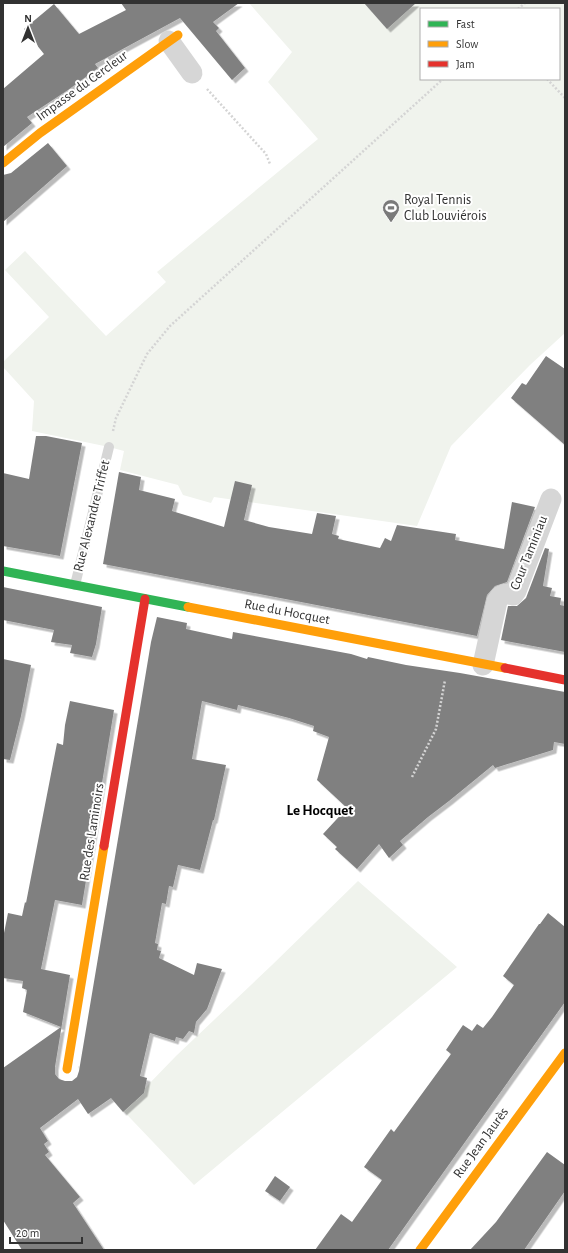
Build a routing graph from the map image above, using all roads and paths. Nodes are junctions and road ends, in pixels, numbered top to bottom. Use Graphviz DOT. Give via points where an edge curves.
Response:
graph roads {
  1 [pos="174,38"];
  2 [pos="192,73"];
  3 [pos="441,80"];
  4 [pos="548,80"];
  5 [pos="565,98"];
  6 [pos="3,163"];
  7 [pos="270,164"];
  8 [pos="109,447"];
  9 [pos="551,499"];
  10 [pos="3,571"];
  11 [pos="75,585"];
  12 [pos="145,599"];
  13 [pos="449,659"];
  14 [pos="484,665"];
  15 [pos="565,680"];
  16 [pos="412,777"];
  17 [pos="565,1053"];
  18 [pos="67,1069"];
  19 [pos="420,1250"];
  1 -- 2 [label="street"];
  1 -- 6 [label="street, Impasse du Cercleur" via="24,141"];
  2 -- 7 [label="path" via="266,154"];
  3 -- 8 [label="path" via="170,326 147,354 116,418"];
  4 -- 5 [label="path"];
  8 -- 11 [label="lane, Rue Alexandre Triffet"];
  9 -- 14 [label="street, Cour Taminiau" via="514,595 500,596 497,601"];
  10 -- 11 [label="street, Rue du Hocquet"];
  11 -- 12 [label="street, Rue du Hocquet"];
  12 -- 13 [label="street, Rue du Hocquet"];
  12 -- 18 [label="street, Rue des Laminoirs"];
  13 -- 14 [label="street, Rue du Hocquet"];
  13 -- 16 [label="path" via="436,729"];
  14 -- 15 [label="street, Rue du Hocquet"];
  17 -- 19 [label="street, Rue Jean Jaurès"];
}
